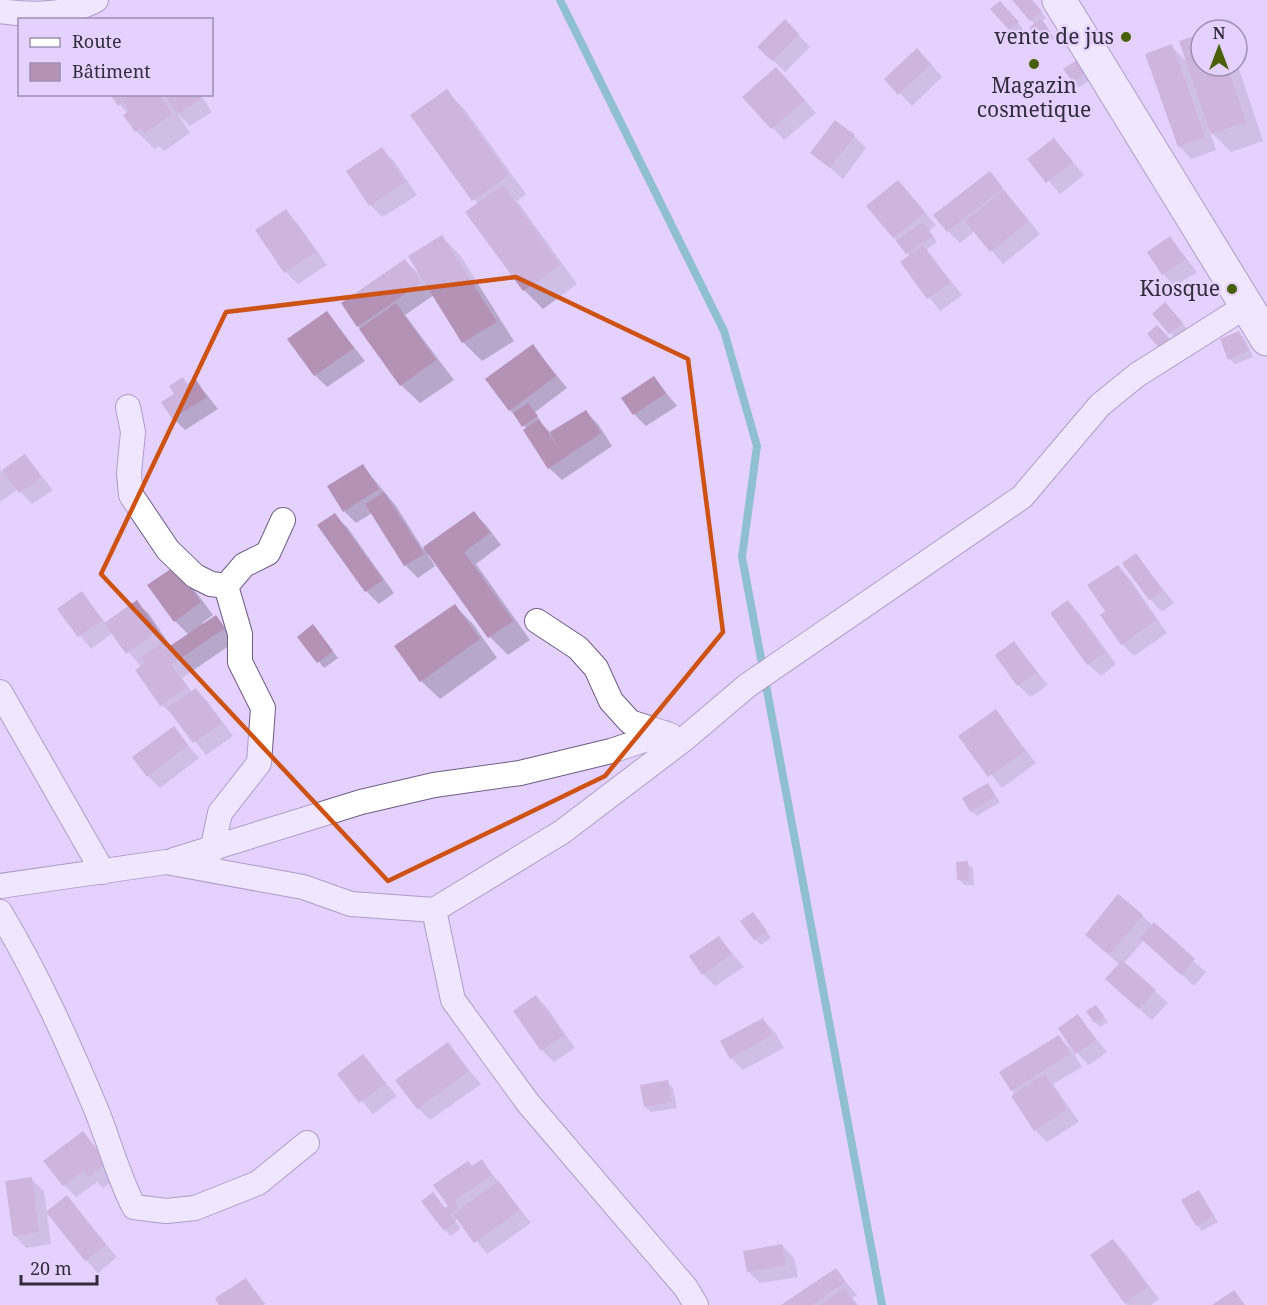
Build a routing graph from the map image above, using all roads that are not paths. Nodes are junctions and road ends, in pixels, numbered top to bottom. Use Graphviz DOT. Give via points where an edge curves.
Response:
graph roads {
  1 [pos="96,0"];
  2 [pos="1059,0"];
  3 [pos="0,11"];
  4 [pos="1246,306"];
  5 [pos="1267,339"];
  6 [pos="128,407"];
  7 [pos="283,520"];
  8 [pos="226,586"];
  9 [pos="537,621"];
  10 [pos="0,692"];
  11 [pos="674,736"];
  12 [pos="212,851"];
  13 [pos="166,862"];
  14 [pos="103,872"];
  15 [pos="0,886"];
  16 [pos="434,910"];
  17 [pos="0,912"];
  18 [pos="307,1143"];
  19 [pos="696,1305"];
  1 -- 3 [label="street" via="61,12"];
  2 -- 4 [label="main road"];
  4 -- 5 [label="main road"];
  4 -- 11 [label="street" via="1137,375 1100,405 1022,497"];
  6 -- 8 [label="street" via="133,432 131,495 168,550 195,576"];
  7 -- 8 [label="street" via="268,553 244,565"];
  8 -- 12 [label="street" via="240,634 240,662 262,708 259,763 220,813"];
  9 -- 11 [label="street" via="578,648 596,668 612,701 630,722"];
  10 -- 14 [label="street"];
  11 -- 12 [label="street" via="520,773 434,785 361,802 277,826"];
  11 -- 16 [label="street" via="562,832"];
  12 -- 13 [label="street"];
  13 -- 14 [label="street"];
  13 -- 16 [label="street" via="303,887 351,904"];
  14 -- 15 [label="street"];
  16 -- 19 [label="street" via="453,1000 528,1103 686,1288"];
  17 -- 18 [label="street" via="37,974 60,1023 134,1207 166,1211 195,1208 258,1183"];
}
